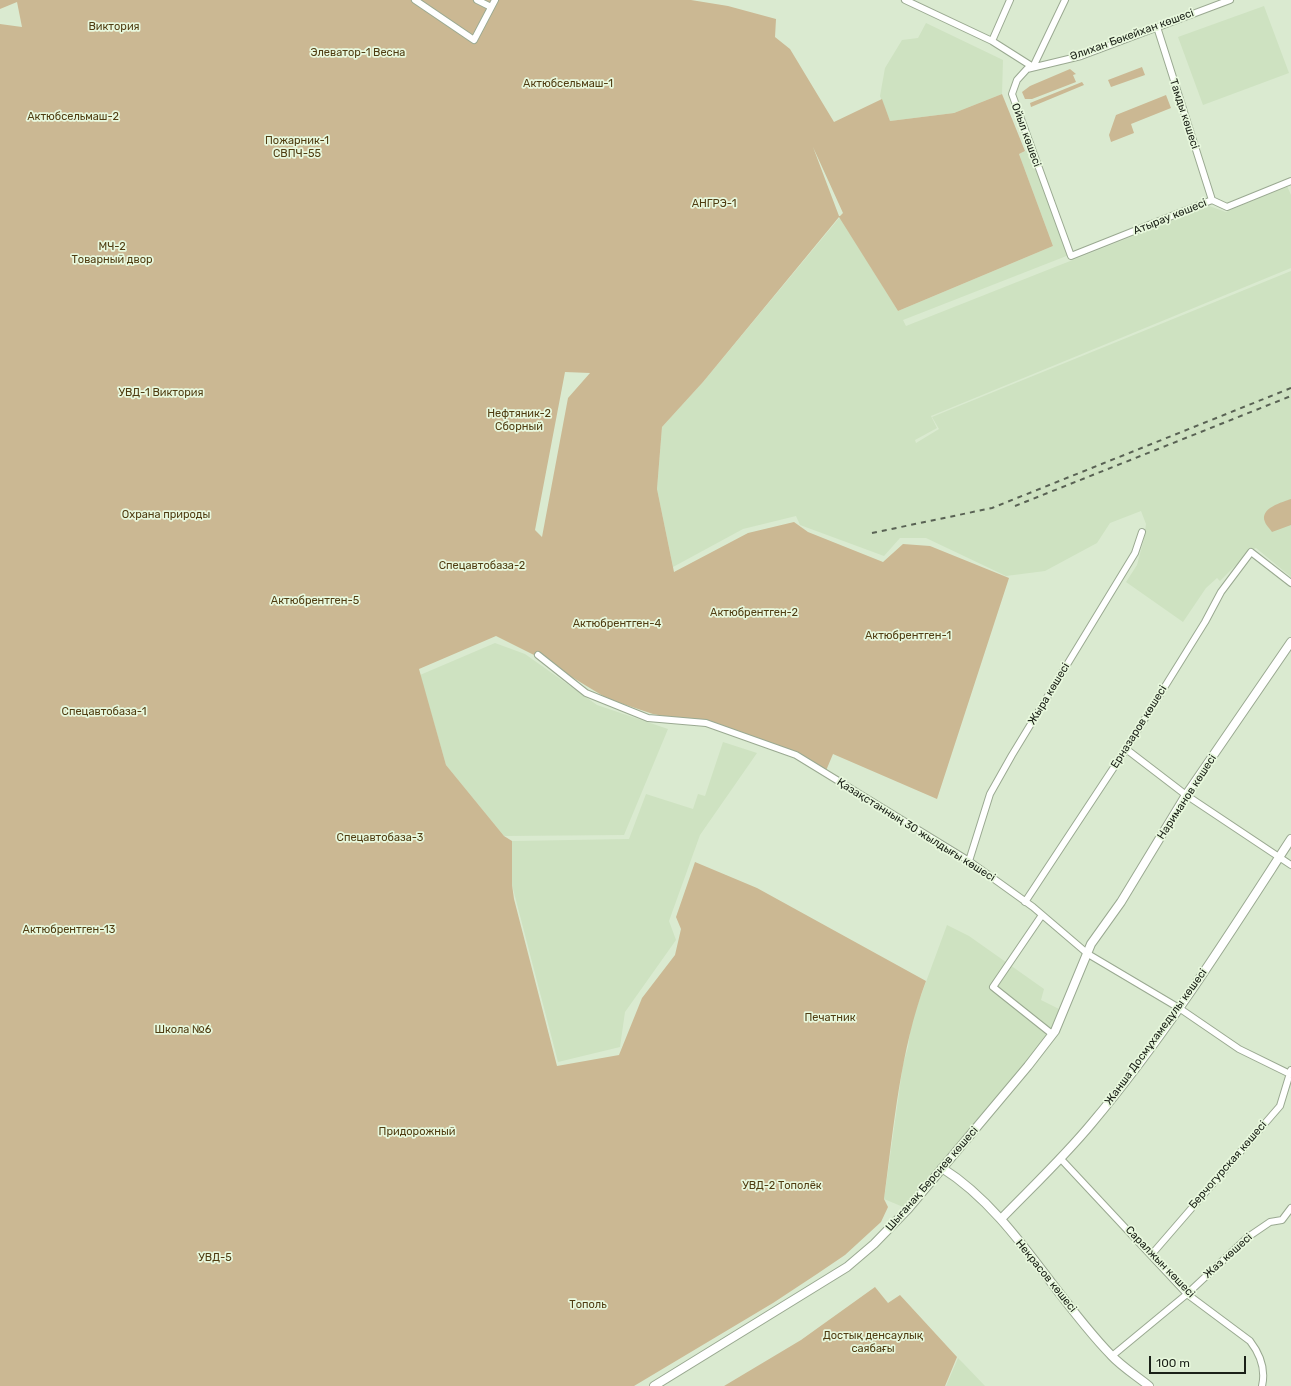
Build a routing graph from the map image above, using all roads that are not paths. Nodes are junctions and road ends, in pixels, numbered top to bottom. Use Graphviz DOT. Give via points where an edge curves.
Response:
graph roads {
  1 [pos="415,0"];
  2 [pos="477,0"];
  3 [pos="495,0"];
  4 [pos="905,0"];
  5 [pos="1010,0"];
  6 [pos="1064,0"];
  7 [pos="1230,0"];
  8 [pos="491,7"];
  9 [pos="1157,27"];
  10 [pos="992,42"];
  11 [pos="1033,67"];
  12 [pos="1291,181"];
  13 [pos="1212,200"];
  14 [pos="1071,256"];
  15 [pos="1142,532"];
  16 [pos="1291,583"];
  17 [pos="1291,642"];
  18 [pos="538,655"];
  19 [pos="1126,749"];
  20 [pos="1186,795"];
  21 [pos="1291,839"];
  22 [pos="1279,857"];
  23 [pos="969,861"];
  24 [pos="1291,865"];
  25 [pos="1025,902"];
  26 [pos="1042,915"];
  27 [pos="1088,954"];
  28 [pos="1179,1008"];
  29 [pos="1052,1034"];
  30 [pos="1290,1072"];
  31 [pos="1060,1158"];
  32 [pos="942,1168"];
  33 [pos="1291,1208"];
  34 [pos="1001,1220"];
  35 [pos="1152,1254"];
  36 [pos="1188,1294"];
  37 [pos="1112,1356"];
  38 [pos="654,1386"];
  39 [pos="1149,1386"];
  40 [pos="1262,1386"];
  1 -- 8 [label="street" via="474,40"];
  2 -- 8 [label="street"];
  3 -- 8 [label="street"];
  4 -- 10 [label="street"];
  5 -- 10 [label="street"];
  6 -- 11 [label="street"];
  7 -- 9 [label="street, Әлихан Бөкейхан көшесі"];
  9 -- 11 [label="street, Әлихан Бөкейхан көшесі" via="1080,56"];
  9 -- 13 [label="street, Тамды көшесі"];
  10 -- 11 [label="street"];
  11 -- 14 [label="street, Ойыл көшесі" via="1027,69 1017,80 1012,94"];
  12 -- 13 [label="street, Атырау көшесі" via="1226,207"];
  13 -- 14 [label="street, Атырау көшесі"];
  15 -- 23 [label="street, Жыра көшесі" via="1135,553 990,794"];
  16 -- 19 [label="street, Ерназаров көшесі" via="1251,552 1221,592"];
  17 -- 20 [label="street, Нариманов көшесі"];
  18 -- 23 [label="street, Қазақстанның 30 жылдығы көшесі" via="586,693 648,718 706,722 796,755"];
  19 -- 20 [label="street"];
  19 -- 25 [label="street, Ерназаров көшесі"];
  20 -- 22 [label="street"];
  20 -- 27 [label="street, Нариманов көшесі" via="1121,902 1091,944"];
  21 -- 22 [label="street, Жанша Досмұхамедұлы көшесі"];
  22 -- 24 [label="street"];
  22 -- 28 [label="street, Жанша Досмұхамедұлы көшесі"];
  23 -- 25 [label="street, Қазақстанның 30 жылдығы көшесі"];
  25 -- 26 [label="street, Қазақстанның 30 жылдығы көшесі"];
  26 -- 27 [label="street, Қазақстанның 30 жылдығы көшесі"];
  26 -- 29 [label="street" via="993,987"];
  27 -- 28 [label="street, Қазақстанның 30 жылдығы көшесі"];
  27 -- 29 [label="street, Шығанақ Берсиев көшесі"];
  28 -- 30 [label="street, Қазақстанның 30 жылдығы көшесі" via="1239,1049"];
  28 -- 31 [label="street, Жанша Досмұхамедұлы көшесі" via="1122,1086"];
  29 -- 32 [label="street, Шығанақ Берсиев көшесі"];
  30 -- 35 [label="street, Берчогурская көшесі" via="1280,1106"];
  31 -- 34 [label="street, Жанша Досмұхамедұлы көшесі"];
  31 -- 35 [label="street, Саралжын көшесі"];
  32 -- 34 [label="street, Некрасов көшесі" via="962,1181"];
  32 -- 38 [label="street, Шығанақ Берсиев көшесі" via="899,1220 847,1267"];
  33 -- 36 [label="street, Жаз көшесі" via="1282,1220 1270,1222 1248,1237"];
  34 -- 37 [label="street, Некрасов көшесі"];
  35 -- 36 [label="street, Саралжын көшесі"];
  36 -- 37 [label="street, Жаз көшесі"];
  36 -- 40 [label="street, Саралжын көшесі" via="1250,1341 1262,1364"];
  37 -- 39 [label="street, Некрасов көшесі"];
}
